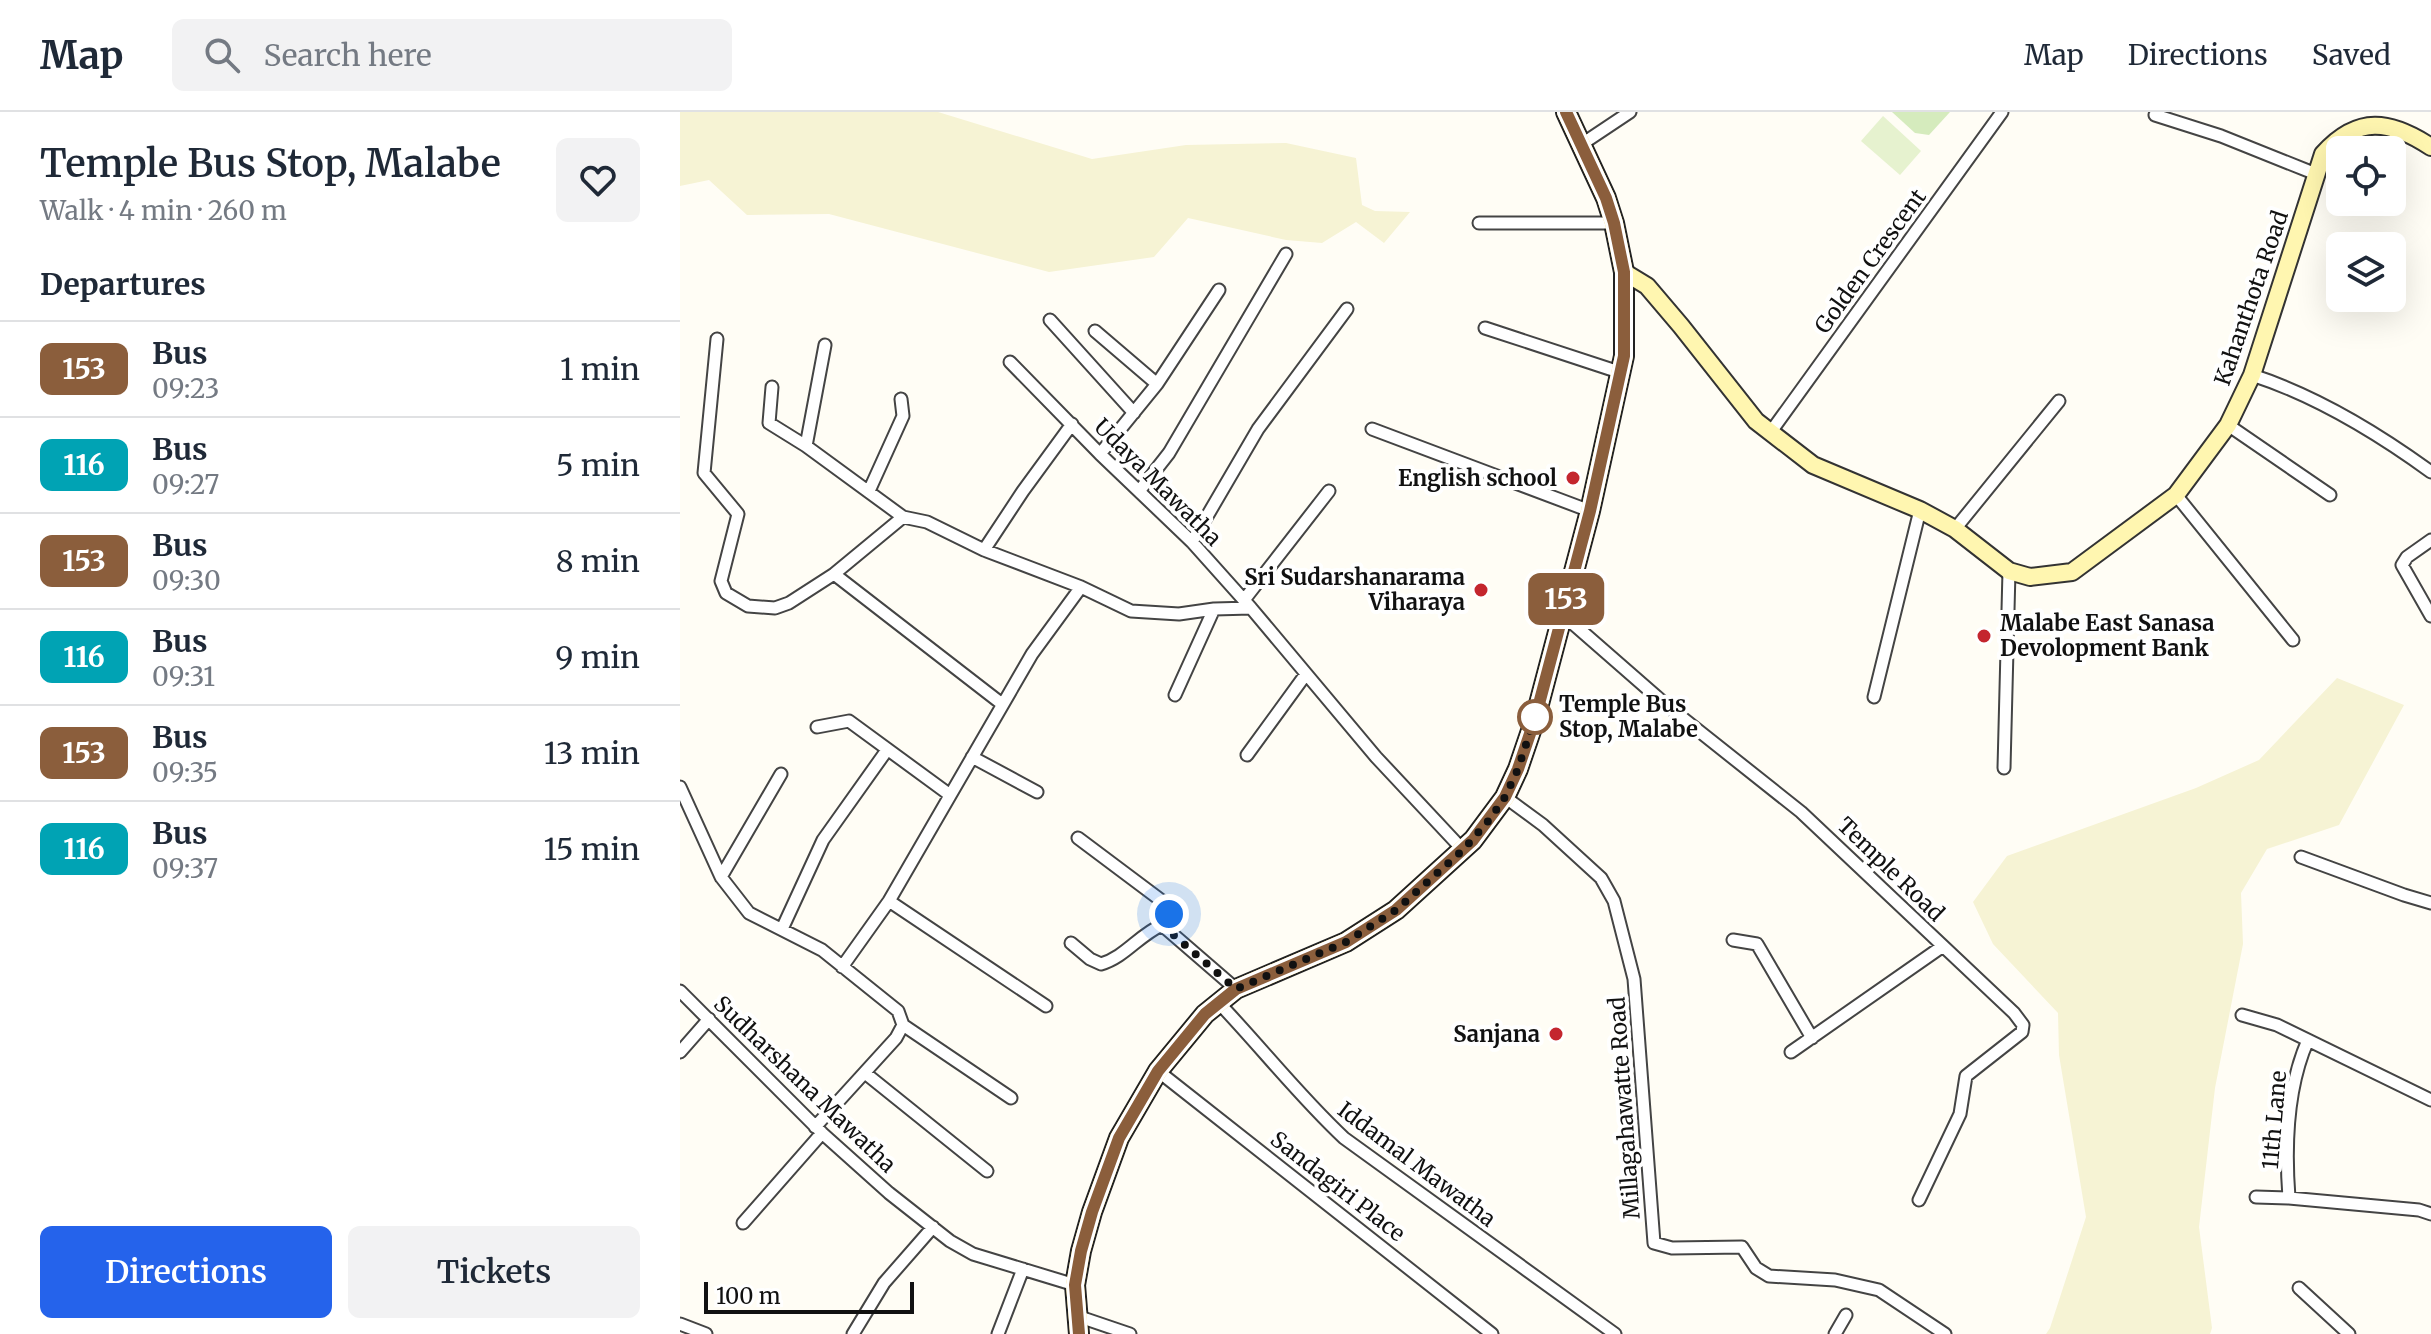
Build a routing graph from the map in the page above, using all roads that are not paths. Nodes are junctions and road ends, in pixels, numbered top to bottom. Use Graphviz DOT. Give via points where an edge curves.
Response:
graph roads {
  1 [pos="1566,112"];
  2 [pos="1630,112"];
  3 [pos="2002,112"];
  4 [pos="2155,115"];
  5 [pos="1582,144"];
  6 [pos="2431,147"];
  7 [pos="2316,174"];
  8 [pos="1479,223"];
  9 [pos="1614,223"];
  10 [pos="1286,254"];
  11 [pos="1624,272"];
  12 [pos="1219,290"];
  13 [pos="1347,309"];
  14 [pos="1050,320"];
  15 [pos="1485,328"];
  16 [pos="1095,331"];
  17 [pos="717,339"];
  18 [pos="825,345"];
  19 [pos="1010,362"];
  20 [pos="1622,373"];
  21 [pos="2252,375"];
  22 [pos="1157,384"];
  23 [pos="772,387"];
  24 [pos="901,399"];
  25 [pos="2059,401"];
  26 [pos="1134,413"];
  27 [pos="1072,424"];
  28 [pos="2228,425"];
  29 [pos="1372,429"];
  30 [pos="1770,433"];
  31 [pos="806,446"];
  32 [pos="1100,454"];
  33 [pos="2431,472"];
  34 [pos="1140,490"];
  35 [pos="869,491"];
  36 [pos="1329,491"];
  37 [pos="2176,495"];
  38 [pos="2330,495"];
  39 [pos="1920,510"];
  40 [pos="1590,511"];
  41 [pos="903,517"];
  42 [pos="1955,529"];
  43 [pos="2431,540"];
  44 [pos="1192,542"];
  45 [pos="984,550"];
  46 [pos="2009,571"];
  47 [pos="834,574"];
  48 [pos="1081,587"];
  49 [pos="1247,604"];
  50 [pos="1214,609"];
  51 [pos="1562,614"];
  52 [pos="2431,616"];
  53 [pos="2293,640"];
  54 [pos="1306,674"];
  55 [pos="1175,695"];
  56 [pos="1874,697"];
  57 [pos="1002,704"];
  58 [pos="817,727"];
  59 [pos="887,750"];
  60 [pos="1247,755"];
  61 [pos="972,757"];
  62 [pos="2004,768"];
  63 [pos="781,774"];
  64 [pos="680,787"];
  65 [pos="1037,792"];
  66 [pos="950,795"];
  67 [pos="1505,797"];
  68 [pos="1078,838"];
  69 [pos="1463,850"];
  70 [pos="2301,857"];
  71 [pos="721,877"];
  72 [pos="889,901"];
  73 [pos="2431,903"];
  74 [pos="1162,925"];
  75 [pos="782,929"];
  76 [pos="1733,940"];
  77 [pos="1071,943"];
  78 [pos="1943,946"];
  79 [pos="842,967"];
  80 [pos="1236,989"];
  81 [pos="680,991"];
  82 [pos="1218,1002"];
  83 [pos="1046,1006"];
  84 [pos="2242,1015"];
  85 [pos="709,1019"];
  86 [pos="903,1025"];
  87 [pos="1812,1038"];
  88 [pos="2308,1040"];
  89 [pos="680,1052"];
  90 [pos="1791,1052"];
  91 [pos="1158,1071"];
  92 [pos="865,1073"];
  93 [pos="1011,1098"];
  94 [pos="2431,1100"];
  95 [pos="818,1130"];
  96 [pos="987,1171"];
  97 [pos="2256,1197"];
  98 [pos="2289,1198"];
  99 [pos="1919,1200"];
  100 [pos="2431,1214"];
  101 [pos="743,1223"];
  102 [pos="933,1227"];
  103 [pos="1023,1269"];
  104 [pos="1075,1285"];
  105 [pos="2299,1288"];
  106 [pos="1846,1315"];
  107 [pos="680,1324"];
  108 [pos="1078,1325"];
  109 [pos="706,1334"];
  110 [pos="853,1334"];
  111 [pos="998,1334"];
  112 [pos="1130,1334"];
  113 [pos="1492,1334"];
  114 [pos="1614,1334"];
  115 [pos="1835,1334"];
  116 [pos="1945,1334"];
  117 [pos="2349,1334"];
  1 -- 5 [label="main road"];
  2 -- 5 [label="street"];
  3 -- 30 [label="street, Golden Crescent"];
  4 -- 7 [label="street"];
  5 -- 9 [label="main road"];
  6 -- 7 [label="main road, Kahanthota Road" via="2400,128 2362,127 2334,142"];
  7 -- 21 [label="main road, Kahanthota Road"];
  8 -- 9 [label="street"];
  9 -- 11 [label="main road"];
  10 -- 34 [label="street" via="1169,453"];
  11 -- 20 [label="main road"];
  11 -- 30 [label="main road" via="1647,286"];
  12 -- 22 [label="street"];
  13 -- 44 [label="street" via="1258,429"];
  14 -- 26 [label="street"];
  15 -- 20 [label="street"];
  16 -- 22 [label="street"];
  17 -- 47 [label="street" via="704,473 738,514 721,581 726,593 748,606 775,608"];
  18 -- 31 [label="street"];
  19 -- 27 [label="street, Udaya Mawatha"];
  20 -- 40 [label="main road"];
  21 -- 28 [label="main road, Kahanthota Road"];
  21 -- 33 [label="street" via="2284,385 2378,434"];
  22 -- 26 [label="street"];
  23 -- 31 [label="street" via="769,423"];
  24 -- 35 [label="street" via="903,416"];
  25 -- 42 [label="street"];
  26 -- 32 [label="street"];
  27 -- 32 [label="street, Udaya Mawatha"];
  27 -- 45 [label="street"];
  28 -- 37 [label="main road, Kahanthota Road"];
  28 -- 38 [label="street"];
  29 -- 40 [label="street"];
  30 -- 39 [label="main road" via="1813,465"];
  31 -- 35 [label="street"];
  32 -- 34 [label="street, Udaya Mawatha"];
  34 -- 44 [label="street, Udaya Mawatha"];
  35 -- 41 [label="street"];
  36 -- 49 [label="street"];
  37 -- 46 [label="main road, Kahanthota Road" via="2072,572 2030,577"];
  37 -- 53 [label="street"];
  39 -- 42 [label="main road"];
  39 -- 56 [label="street"];
  40 -- 51 [label="main road"];
  41 -- 45 [label="street" via="927,522"];
  41 -- 47 [label="street"];
  42 -- 46 [label="main road"];
  43 -- 52 [label="street" via="2402,565"];
  44 -- 49 [label="street, Udaya Mawatha"];
  45 -- 48 [label="street"];
  46 -- 62 [label="street"];
  47 -- 57 [label="street"];
  48 -- 50 [label="street" via="1131,611 1179,614"];
  48 -- 57 [label="street"];
  49 -- 50 [label="street"];
  49 -- 54 [label="street, Udaya Mawatha"];
  50 -- 55 [label="street"];
  51 -- 67 [label="main road" via="1535,719"];
  51 -- 78 [label="street, Temple Road" via="1801,812"];
  54 -- 60 [label="street"];
  54 -- 69 [label="street, Udaya Mawatha"];
  57 -- 61 [label="street"];
  58 -- 59 [label="street" via="849,721"];
  59 -- 66 [label="street"];
  59 -- 75 [label="street" via="823,840"];
  61 -- 65 [label="street"];
  61 -- 66 [label="street"];
  63 -- 71 [label="street"];
  64 -- 71 [label="street"];
  66 -- 72 [label="street"];
  67 -- 69 [label="main road"];
  67 -- 116 [label="street, Millagahawatte Road" via="1601,878 1614,901 1634,979 1654,1243 1672,1248 1742,1247 1756,1268 1769,1276 1835,1280 1879,1290"];
  68 -- 74 [label="street" via="1170,907"];
  69 -- 80 [label="main road" via="1396,910 1346,942"];
  70 -- 73 [label="street"];
  71 -- 75 [label="street" via="749,913"];
  72 -- 79 [label="street"];
  72 -- 83 [label="street"];
  74 -- 77 [label="street" via="1101,964"];
  74 -- 80 [label="street"];
  75 -- 79 [label="street"];
  76 -- 87 [label="street" via="1757,944"];
  78 -- 87 [label="street"];
  78 -- 99 [label="street, Temple Road" via="2023,1025 2022,1032 1966,1076 1960,1114"];
  79 -- 86 [label="street" via="898,1011"];
  80 -- 82 [label="main road"];
  81 -- 85 [label="street, Sudharshana Mawatha"];
  82 -- 91 [label="main road"];
  82 -- 114 [label="street, Iddamal Mawatha" via="1344,1138"];
  84 -- 88 [label="street"];
  85 -- 89 [label="street"];
  85 -- 95 [label="street, Sudharshana Mawatha"];
  86 -- 92 [label="street"];
  86 -- 93 [label="street"];
  87 -- 90 [label="street"];
  88 -- 94 [label="street"];
  88 -- 98 [label="street, 11th Lane" via="2295,1078"];
  91 -- 104 [label="main road" via="1119,1138 1081,1251"];
  91 -- 113 [label="street, Sandagiri Place"];
  92 -- 95 [label="street"];
  92 -- 96 [label="street"];
  95 -- 101 [label="street"];
  95 -- 102 [label="street, Sudharshana Mawatha"];
  97 -- 98 [label="street, 11th Lane"];
  98 -- 100 [label="street, 11th Lane"];
  102 -- 103 [label="street, Sudharshana Mawatha" via="973,1254"];
  102 -- 110 [label="street" via="884,1283"];
  103 -- 104 [label="street, Sudharshana Mawatha"];
  103 -- 111 [label="street"];
  104 -- 108 [label="main road"];
  105 -- 117 [label="street"];
  106 -- 115 [label="street"];
  107 -- 109 [label="street"];
  108 -- 112 [label="street"];
}
